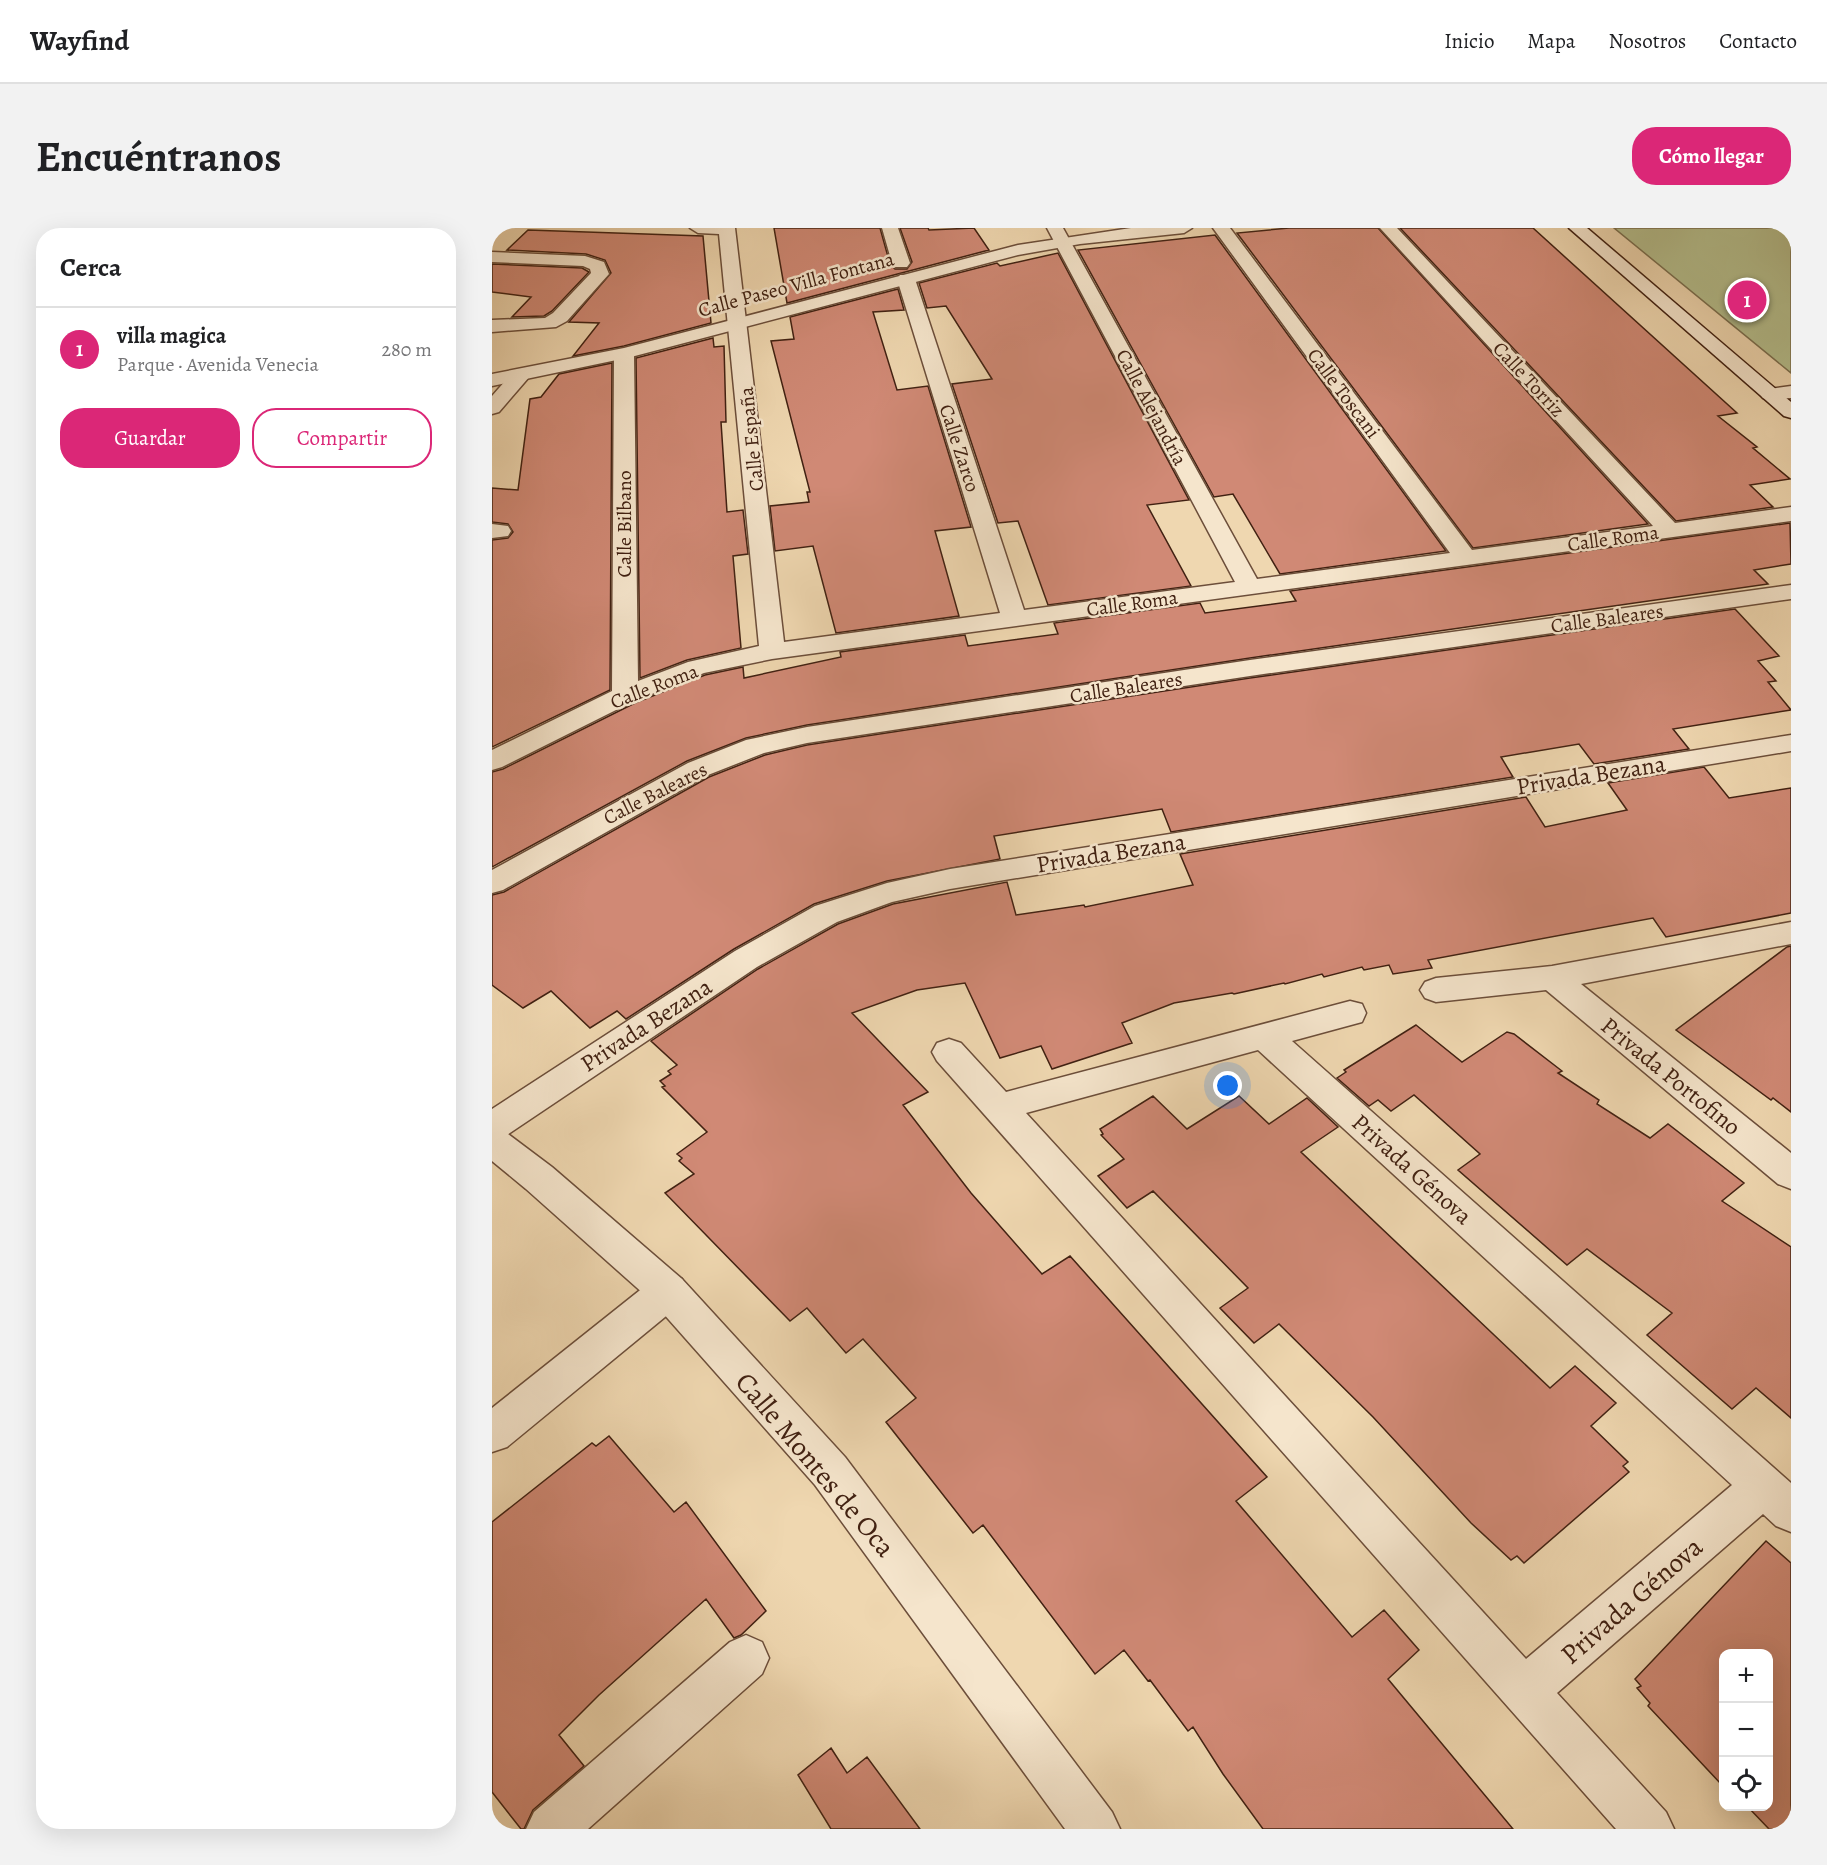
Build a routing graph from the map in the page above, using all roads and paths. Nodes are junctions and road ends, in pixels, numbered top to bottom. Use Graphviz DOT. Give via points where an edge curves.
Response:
graph roads {
  1 [pos="698,228"];
  2 [pos="890,228"];
  3 [pos="1184,228"];
  4 [pos="1221,228"];
  5 [pos="1388,228"];
  6 [pos="1577,228"];
  7 [pos="727,229"];
  8 [pos="1059,232"];
  9 [pos="492,257"];
  10 [pos="904,271"];
  11 [pos="714,311"];
  12 [pos="737,314"];
  13 [pos="492,326"];
  14 [pos="617,346"];
  15 [pos="500,361"];
  16 [pos="520,376"];
  17 [pos="492,380"];
  18 [pos="1791,392"];
  19 [pos="1770,394"];
  20 [pos="492,408"];
  21 [pos="1791,412"];
  22 [pos="1791,514"];
  23 [pos="1669,530"];
  24 [pos="1466,558"];
  25 [pos="1250,587"];
  26 [pos="1791,592"];
  27 [pos="1014,618"];
  28 [pos="772,651"];
  29 [pos="625,695"];
  30 [pos="1791,743"];
  31 [pos="492,761"];
  32 [pos="492,883"];
  33 [pos="1790,935"];
  34 [pos="1551,978"];
  35 [pos="1436,990"];
  36 [pos="1350,1013"];
  37 [pos="1263,1035"];
  38 [pos="949,1052"];
  39 [pos="999,1107"];
  40 [pos="492,1127"];
  41 [pos="492,1141"];
  42 [pos="1791,1174"];
  43 [pos="668,1291"];
  44 [pos="492,1433"];
  45 [pos="1777,1498"];
  46 [pos="746,1658"];
  47 [pos="1525,1690"];
  48 [pos="551,1829"];
  49 [pos="1095,1829"];
  50 [pos="1649,1829"];
  1 -- 7 [label="street"];
  2 -- 10 [label="street, Calle Zarco"];
  3 -- 8 [label="street, Calle Paseo Villa Fontana"];
  4 -- 24 [label="street, Calle Toscani"];
  5 -- 23 [label="street, Calle Torriz"];
  6 -- 19 [label="street"];
  7 -- 12 [label="street, Calle España"];
  8 -- 10 [label="street, Calle Paseo Villa Fontana" via="1018,250"];
  8 -- 25 [label="street, Calle Alejandría"];
  9 -- 13 [label="street" via="585,261 598,266 600,274 560,317 549,323"];
  10 -- 12 [label="street, Calle Paseo Villa Fontana"];
  10 -- 27 [label="street, Calle Zarco"];
  11 -- 12 [label="street, Calle Paseo Villa Fontana"];
  12 -- 14 [label="street, Calle Paseo Villa Fontana"];
  12 -- 28 [label="street, Calle España"];
  14 -- 15 [label="street, Calle Paseo Villa Fontana"];
  14 -- 16 [label="street, Calle Paseo Villa Fontana"];
  14 -- 29 [label="street, Calle Bilbano"];
  16 -- 17 [label="street, Calle Paseo Villa Fontana"];
  16 -- 20 [label="street"];
  18 -- 19 [label="street"];
  19 -- 21 [label="street"];
  22 -- 23 [label="street, Calle Roma"];
  23 -- 24 [label="street, Calle Roma"];
  24 -- 25 [label="street, Calle Roma"];
  25 -- 27 [label="street, Calle Roma"];
  26 -- 32 [label="street, Calle Baleares" via="1250,668 756,746 679,779"];
  27 -- 28 [label="street, Calle Roma"];
  28 -- 29 [label="street, Calle Roma" via="697,668"];
  29 -- 31 [label="street, Calle Roma"];
  30 -- 40 [label="street, Privada Bezana" via="962,877 887,893 826,914 746,959"];
  33 -- 34 [label="street"];
  34 -- 35 [label="street"];
  34 -- 42 [label="street, Privada Portofino"];
  36 -- 37 [label="street"];
  37 -- 39 [label="street"];
  37 -- 45 [label="street, Privada Génova"];
  38 -- 39 [label="street"];
  39 -- 47 [label="street"];
  41 -- 43 [label="street, Calle Montes de Oca"];
  43 -- 44 [label="street"];
  43 -- 49 [label="street, Calle Montes de Oca" via="830,1472"];
  45 -- 47 [label="street, Privada Génova"];
  46 -- 48 [label="street"];
  47 -- 50 [label="street"];
}
